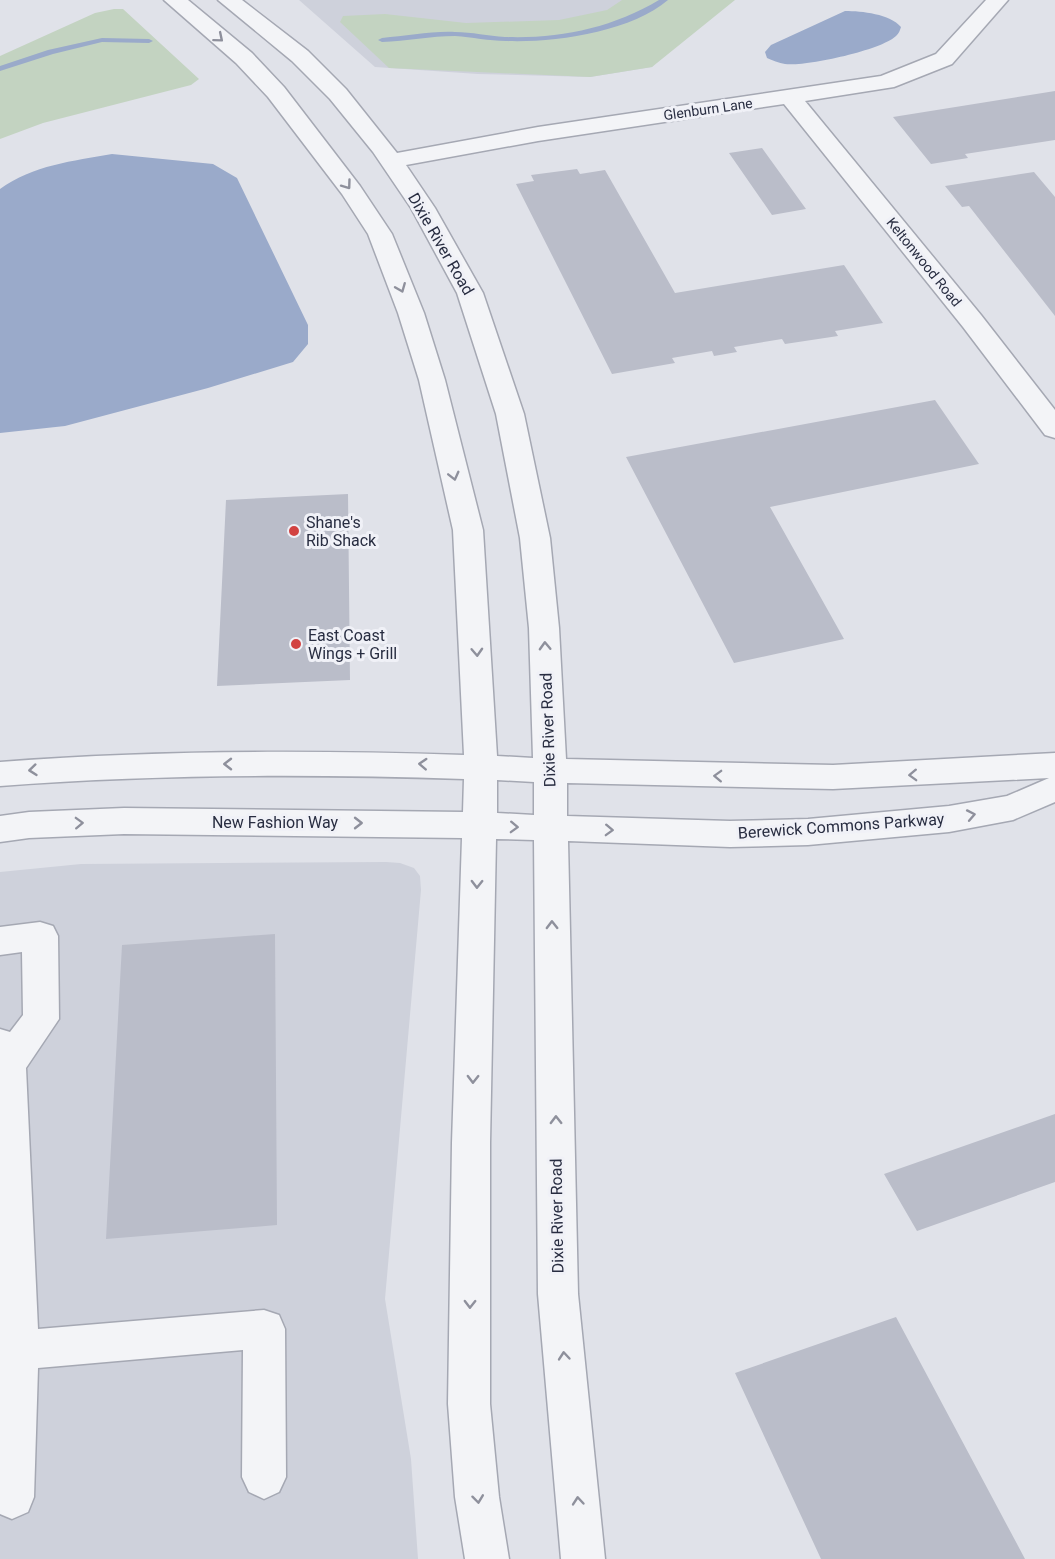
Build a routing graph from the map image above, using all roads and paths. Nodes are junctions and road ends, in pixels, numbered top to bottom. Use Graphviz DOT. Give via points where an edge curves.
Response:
graph roads {
  1 [pos="175,0"];
  2 [pos="229,0"];
  3 [pos="997,0"];
  4 [pos="790,97"];
  5 [pos="391,161"];
  6 [pos="1055,429"];
  7 [pos="1055,765"];
  8 [pos="481,767"];
  9 [pos="550,769"];
  10 [pos="0,774"];
  11 [pos="1055,788"];
  12 [pos="478,825"];
  13 [pos="551,828"];
  14 [pos="0,829"];
  15 [pos="0,941"];
  16 [pos="3,1054"];
  17 [pos="18,1350"];
  18 [pos="264,1477"];
  19 [pos="12,1497"];
  20 [pos="487,1559"];
  21 [pos="584,1559"];
  1 -- 8 [label="street, one-way" via="244,58 315,141 380,234 400,284 432,380 468,530"];
  2 -- 5 [label="street, Dixie River Road" via="300,56 338,94"];
  3 -- 4 [label="street, Glenburn Lane" via="944,59 886,82"];
  4 -- 5 [label="street, Glenburn Lane" via="538,134"];
  4 -- 6 [label="street, Keltonwood Road"];
  9 -- 5 [label="street, Dixie River Road, one-way" via="544,628 535,538 510,414 470,293 423,208"];
  7 -- 9 [label="street, one-way" via="850,778"];
  8 -- 9 [label="street"];
  8 -- 10 [label="street, one-way" via="409,763 149,764"];
  8 -- 12 [label="street"];
  9 -- 13 [label="street, Dixie River Road"];
  13 -- 11 [label="street, Berewick Commons Parkway, one-way" via="730,834 820,831 950,819 1013,807"];
  12 -- 13 [label="street, New Fashion Way, one-way"];
  14 -- 12 [label="street, New Fashion Way, one-way" via="124,821"];
  12 -- 20 [label="street, one-way" via="469,1404"];
  21 -- 13 [label="street, Dixie River Road, one-way" via="558,1294"];
  15 -- 16 [label="street" via="40,936 41,1019"];
  16 -- 17 [label="street"];
  17 -- 18 [label="street" via="264,1329"];
  17 -- 19 [label="street"];
}
